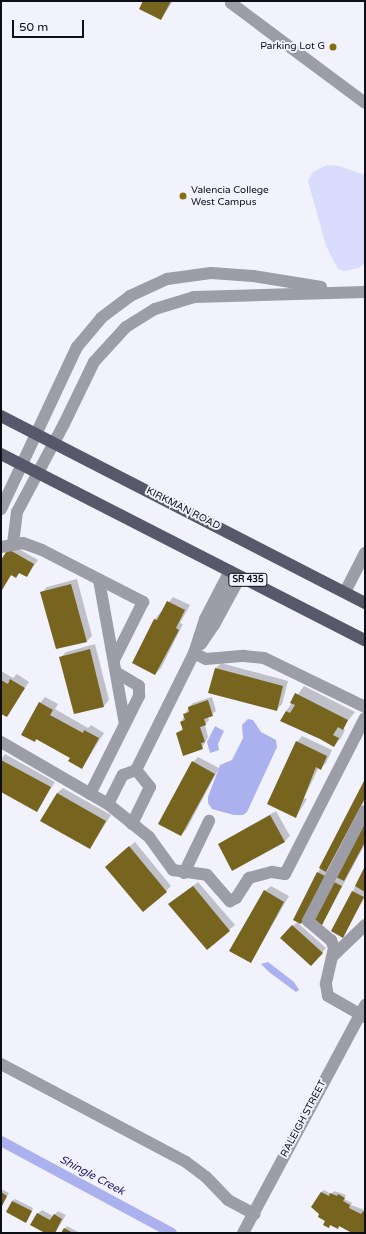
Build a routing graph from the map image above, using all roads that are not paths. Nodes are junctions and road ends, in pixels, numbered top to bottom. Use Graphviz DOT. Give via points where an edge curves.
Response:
graph roads {
  1 [pos="232,1"];
  2 [pos="365,103"];
  3 [pos="340,291"];
  4 [pos="365,292"];
  5 [pos="1,416"];
  6 [pos="36,435"];
  7 [pos="54,444"];
  8 [pos="1,454"];
  9 [pos="22,465"];
  10 [pos="38,473"];
  11 [pos="1,509"];
  12 [pos="14,544"];
  13 [pos="1,547"];
  14 [pos="365,553"];
  15 [pos="235,574"];
  16 [pos="99,580"];
  17 [pos="345,592"];
  18 [pos="365,603"];
  19 [pos="365,640"];
  20 [pos="194,653"];
  21 [pos="114,660"];
  22 [pos="116,672"];
  23 [pos="365,707"];
  24 [pos="365,718"];
  25 [pos="125,724"];
  26 [pos="1,742"];
  27 [pos="136,770"];
  28 [pos="98,779"];
  29 [pos="116,789"];
  30 [pos="90,794"];
  31 [pos="108,804"];
  32 [pos="365,811"];
  33 [pos="209,821"];
  34 [pos="132,824"];
  35 [pos="184,873"];
  36 [pos="365,925"];
  37 [pos="332,957"];
  38 [pos="364,1013"];
  39 [pos="1,1064"];
  40 [pos="254,1214"];
  41 [pos="243,1233"];
  1 -- 2 [label="street" via="231,4"];
  3 -- 4 [label="street"];
  3 -- 6 [label="street" via="253,276 211,273 166,279 130,296 101,318 78,347"];
  3 -- 7 [label="street" via="194,297 155,309 126,327 94,362"];
  5 -- 6 [label="main road, KIRKMAN ROAD"];
  6 -- 7 [label="main road, KIRKMAN ROAD"];
  6 -- 9 [label="street"];
  7 -- 10 [label="street"];
  7 -- 17 [label="main road, KIRKMAN ROAD"];
  8 -- 9 [label="main road, SR 435"];
  9 -- 10 [label="main road, SR 435"];
  9 -- 11 [label="street"];
  10 -- 12 [label="street" via="17,512"];
  10 -- 15 [label="main road, SR 435"];
  12 -- 13 [label="street"];
  12 -- 16 [label="street" via="23,543 42,550"];
  14 -- 17 [label="street"];
  15 -- 19 [label="main road, SR 435"];
  15 -- 20 [label="street" via="205,619"];
  16 -- 21 [label="street"];
  16 -- 21 [label="street" via="143,602"];
  17 -- 18 [label="main road, KIRKMAN ROAD"];
  20 -- 23 [label="street" via="206,659 244,656 264,658"];
  20 -- 27 [label="street"];
  21 -- 22 [label="street"];
  22 -- 25 [label="street"];
  22 -- 25 [label="street" via="139,686 139,696"];
  24 -- 35 [label="street" via="285,874 272,872 250,878 236,898 230,901 207,875"];
  25 -- 28 [label="street"];
  26 -- 30 [label="street"];
  27 -- 29 [label="street" via="123,775"];
  27 -- 34 [label="street" via="150,787"];
  28 -- 29 [label="street"];
  28 -- 30 [label="street"];
  29 -- 31 [label="street"];
  30 -- 31 [label="street"];
  31 -- 34 [label="street"];
  32 -- 37 [label="street" via="308,922 332,940"];
  33 -- 35 [label="street"];
  34 -- 35 [label="street" via="149,837 173,870"];
  36 -- 37 [label="street"];
  37 -- 38 [label="street" via="326,984 328,996"];
  38 -- 40 [label="street, RALEIGH STREET"];
  39 -- 40 [label="street" via="186,1162 206,1177 228,1200"];
  40 -- 41 [label="street, RALEIGH STREET"];
}
